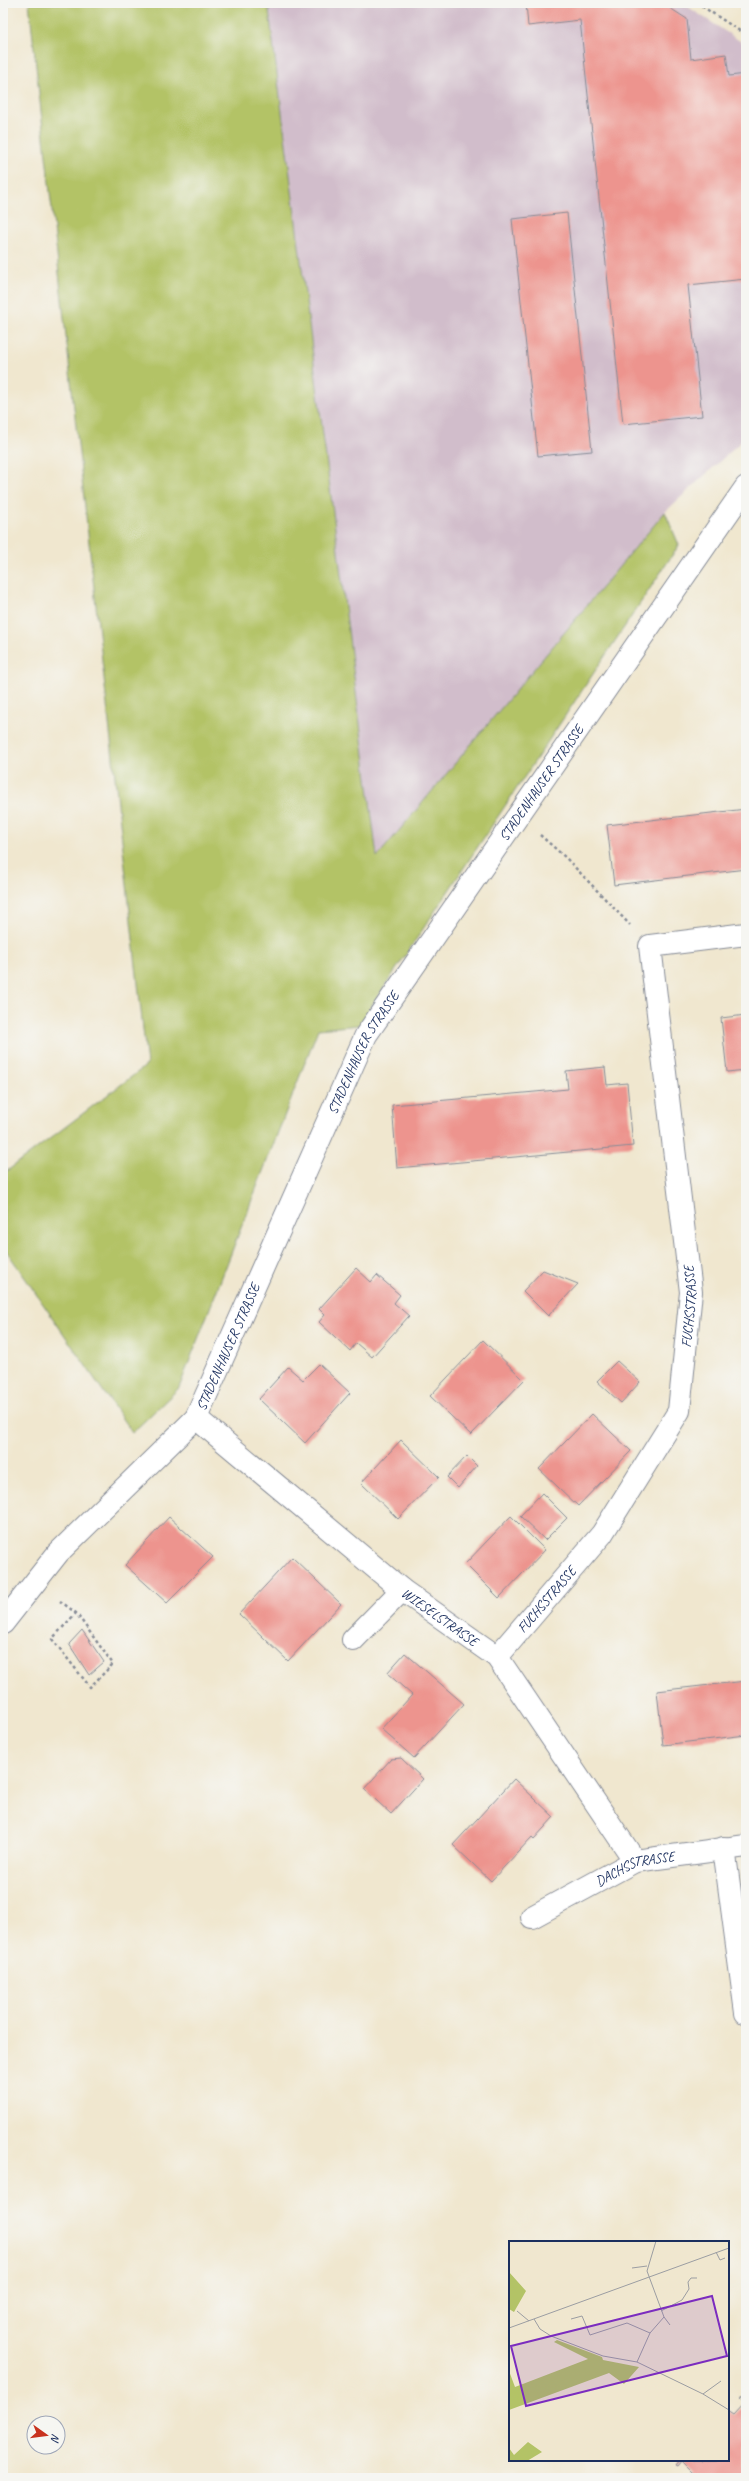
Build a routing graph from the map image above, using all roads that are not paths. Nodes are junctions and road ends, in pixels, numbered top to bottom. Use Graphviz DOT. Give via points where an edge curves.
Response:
graph roads {
  1 [pos="746,487"];
  2 [pos="746,934"];
  3 [pos="196,1418"];
  4 [pos="402,1590"];
  5 [pos="3,1623"];
  6 [pos="353,1640"];
  7 [pos="497,1657"];
  8 [pos="746,1846"];
  9 [pos="724,1848"];
  10 [pos="635,1861"];
  11 [pos="532,1917"];
  12 [pos="746,2012"];
  1 -- 3 [label="street, STADENHAUSER STRASSE" via="366,1034"];
  2 -- 7 [label="street, FUCHSSTRASSE" via="650,946 691,1292 679,1411 602,1534"];
  3 -- 4 [label="street, WIESELSTRASSE"];
  3 -- 5 [label="street, STADENHAUSER STRASSE" via="58,1553"];
  4 -- 6 [label="street"];
  4 -- 7 [label="street, WIESELSTRASSE"];
  7 -- 10 [label="street, WIESELSTRASSE"];
  8 -- 9 [label="street, DACHSSTRASSE"];
  9 -- 10 [label="street, DACHSSTRASSE"];
  9 -- 12 [label="street"];
  10 -- 11 [label="street, DACHSSTRASSE"];
}
